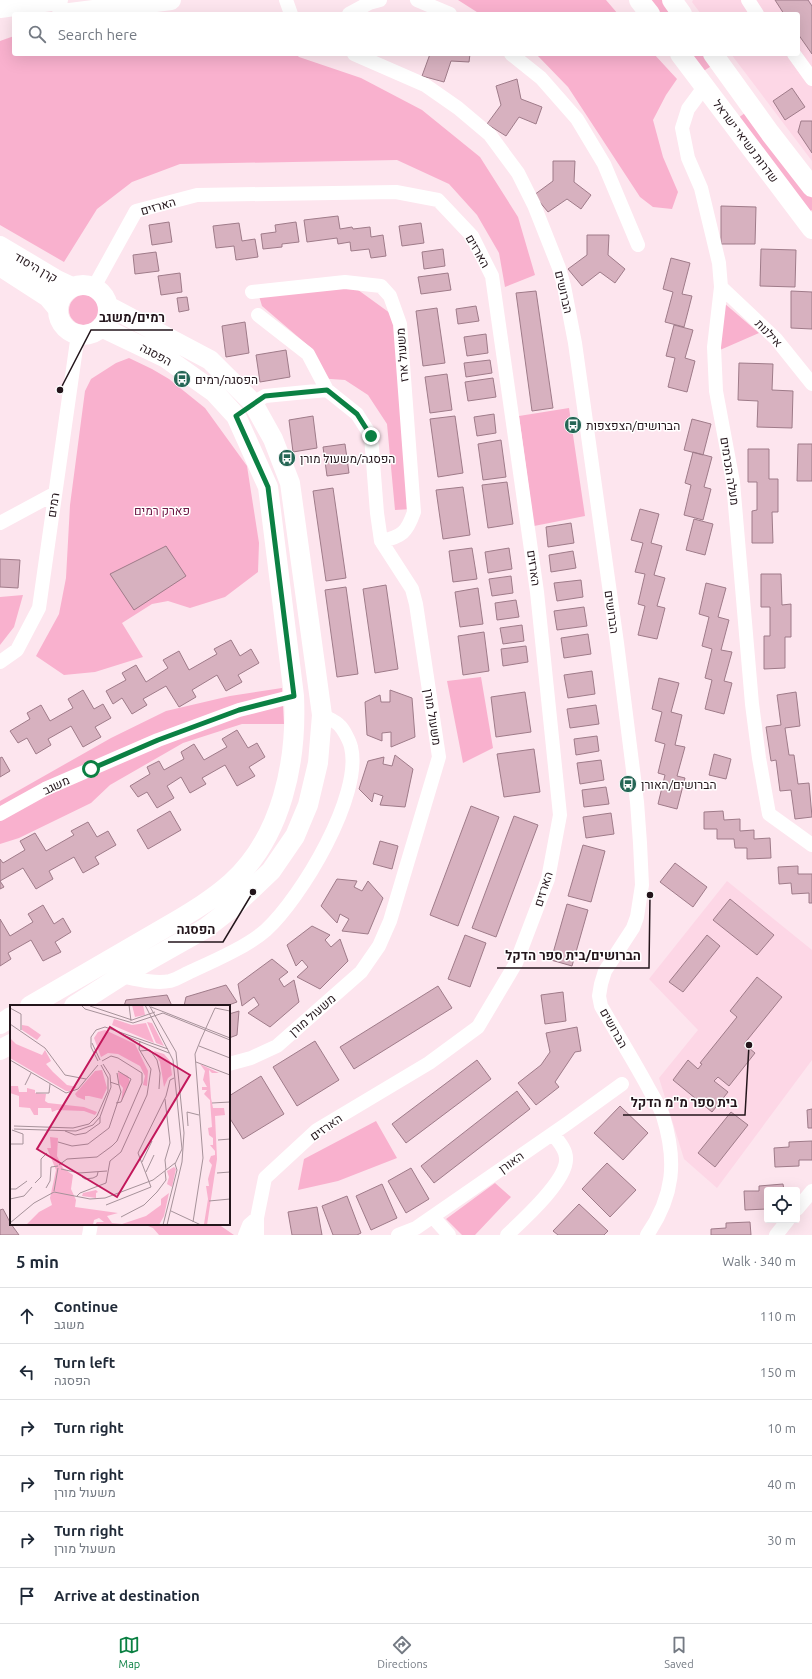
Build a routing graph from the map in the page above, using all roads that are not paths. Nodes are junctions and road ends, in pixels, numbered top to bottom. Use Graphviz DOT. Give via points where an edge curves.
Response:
graph roads {
  1 [pos="58,0"];
  2 [pos="171,0"];
  3 [pos="286,0"];
  4 [pos="380,0"];
  5 [pos="417,0"];
  6 [pos="639,0"];
  7 [pos="672,0"];
  8 [pos="748,0"];
  9 [pos="0,8"];
  10 [pos="78,12"];
  11 [pos="290,12"];
  12 [pos="353,12"];
  13 [pos="445,12"];
  14 [pos="648,12"];
  15 [pos="681,12"];
  16 [pos="756,12"];
  17 [pos="12,20"];
  18 [pos="0,22"];
  19 [pos="359,56"];
  20 [pos="514,56"];
  21 [pos="682,56"];
  22 [pos="714,56"];
  23 [pos="796,56"];
  24 [pos="812,78"];
  25 [pos="705,86"];
  26 [pos="812,187"];
  27 [pos="812,229"];
  28 [pos="638,245"];
  29 [pos="0,246"];
  30 [pos="0,266"];
  31 [pos="72,287"];
  32 [pos="94,287"];
  33 [pos="721,287"];
  34 [pos="252,292"];
  35 [pos="108,306"];
  36 [pos="58,309"];
  37 [pos="258,315"];
  38 [pos="101,327"];
  39 [pos="78,334"];
  40 [pos="812,384"];
  41 [pos="327,390"];
  42 [pos="253,403"];
  43 [pos="236,416"];
  44 [pos="54,494"];
  45 [pos="0,523"];
  46 [pos="381,541"];
  47 [pos="0,662"];
  48 [pos="294,696"];
  49 [pos="322,715"];
  50 [pos="0,814"];
  51 [pos="812,845"];
  52 [pos="109,960"];
  53 [pos="121,976"];
  54 [pos="32,1005"];
  55 [pos="76,1005"];
  56 [pos="10,1018"];
  57 [pos="0,1024"];
  58 [pos="10,1045"];
  59 [pos="0,1050"];
  60 [pos="230,1064"];
  61 [pos="622,1084"];
  62 [pos="553,1134"];
  63 [pos="812,1191"];
  64 [pos="800,1205"];
  65 [pos="433,1217"];
  66 [pos="257,1218"];
  67 [pos="786,1223"];
  68 [pos="91,1225"];
  69 [pos="88,1235"];
  70 [pos="245,1235"];
  71 [pos="257,1235"];
  72 [pos="398,1235"];
  73 [pos="449,1235"];
  74 [pos="506,1235"];
  75 [pos="647,1235"];
  76 [pos="776,1235"];
  1 -- 9 [label="street"];
  2 -- 10 [label="street"];
  3 -- 11 [label="street"];
  4 -- 12 [label="street"];
  5 -- 13 [label="street"];
  6 -- 14 [label="street"];
  7 -- 15 [label="street"];
  8 -- 16 [label="street"];
  17 -- 18 [label="street"];
  19 -- 75 [label="street, הברושים" via="424,85 458,108 490,135 518,173 559,268 564,286 618,648 637,802 642,885 637,917 605,971 599,996 601,1006 663,1115 672,1157 671,1181 666,1199 659,1218"];
  20 -- 28 [label="street" via="541,78 577,119 604,164"];
  21 -- 25 [label="street, שדרות נשיאי ישראל"];
  22 -- 26 [label="street, שדרות נשיאי ישראל"];
  23 -- 24 [label="street"];
  25 -- 27 [label="street, שדרות נשיאי ישראל"];
  25 -- 33 [label="street, מעלה הכרמים" via="688,109 682,128 688,158 701,188 719,263"];
  29 -- 31 [label="street, קרן היסוד"];
  30 -- 36 [label="street, קרן היסוד" via="48,296"];
  31 -- 32 [label="street" via="83,284"];
  31 -- 36 [label="street" via="62,296"];
  32 -- 35 [label="street" via="104,295"];
  32 -- 66 [label="street, הארזים" via="136,211 196,196 396,192 438,200 472,236 492,276 537,592 560,815 548,879 516,963 478,1027 428,1063 317,1130 265,1178"];
  33 -- 40 [label="street, אילנות" via="776,339"];
  33 -- 51 [label="street, מעלה הכרמים" via="714,347 716,391 733,482 759,758 769,814"];
  34 -- 46 [label="street, משעול ארז" via="345,282 381,286 390,296 400,324 414,512 409,528 394,538"];
  35 -- 38 [label="street" via="107,319"];
  35 -- 42 [label="street, הפסגה" via="210,360"];
  36 -- 39 [label="street" via="60,320 65,327"];
  37 -- 41 [label="street" via="308,354"];
  38 -- 39 [label="street" via="96,332"];
  38 -- 43 [label="street, הפסגה" via="166,358 214,392"];
  39 -- 44 [label="street, רמים"];
  41 -- 42 [label="street" via="265,396"];
  41 -- 46 [label="street, משעול מורן" via="357,414 371,436"];
  42 -- 43 [label="street"];
  42 -- 49 [label="street, הפסגה" via="273,439 290,483"];
  43 -- 48 [label="street, הפסגה" via="268,487"];
  44 -- 45 [label="street"];
  44 -- 47 [label="street, רמים" via="39,608 17,650"];
  46 -- 60 [label="street, משעול מורן" via="404,576 414,597 439,757 390,921 379,946 362,972 276,1046 251,1058"];
  48 -- 50 [label="street, משגב" via="239,710 158,740 45,789"];
  48 -- 52 [label="street, הפסגה" via="296,723 292,765 276,818 252,860 231,883 195,909"];
  49 -- 53 [label="street, הפסגה" via="318,763 308,805 295,836 271,871 234,907 206,928"];
  49 -- 53 [label="street" via="340,726 351,746 353,765 347,798 323,850 294,898 266,930 219,958 170,981 156,982"];
  52 -- 53 [label="street"];
  52 -- 54 [label="street, הפסגה"];
  53 -- 55 [label="street, הפסגה"];
  56 -- 57 [label="street"];
  58 -- 59 [label="street"];
  61 -- 62 [label="street, האורן"];
  62 -- 65 [label="street, האורן"];
  62 -- 74 [label="street" via="564,1148 566,1166 543,1200"];
  63 -- 64 [label="street"];
  65 -- 72 [label="street, האורן" via="416,1228"];
  65 -- 73 [label="street"];
  66 -- 70 [label="street, הארזים" via="249,1225"];
  66 -- 71 [label="street, הארזים"];
  67 -- 76 [label="street"];
  68 -- 69 [label="street"];
}
